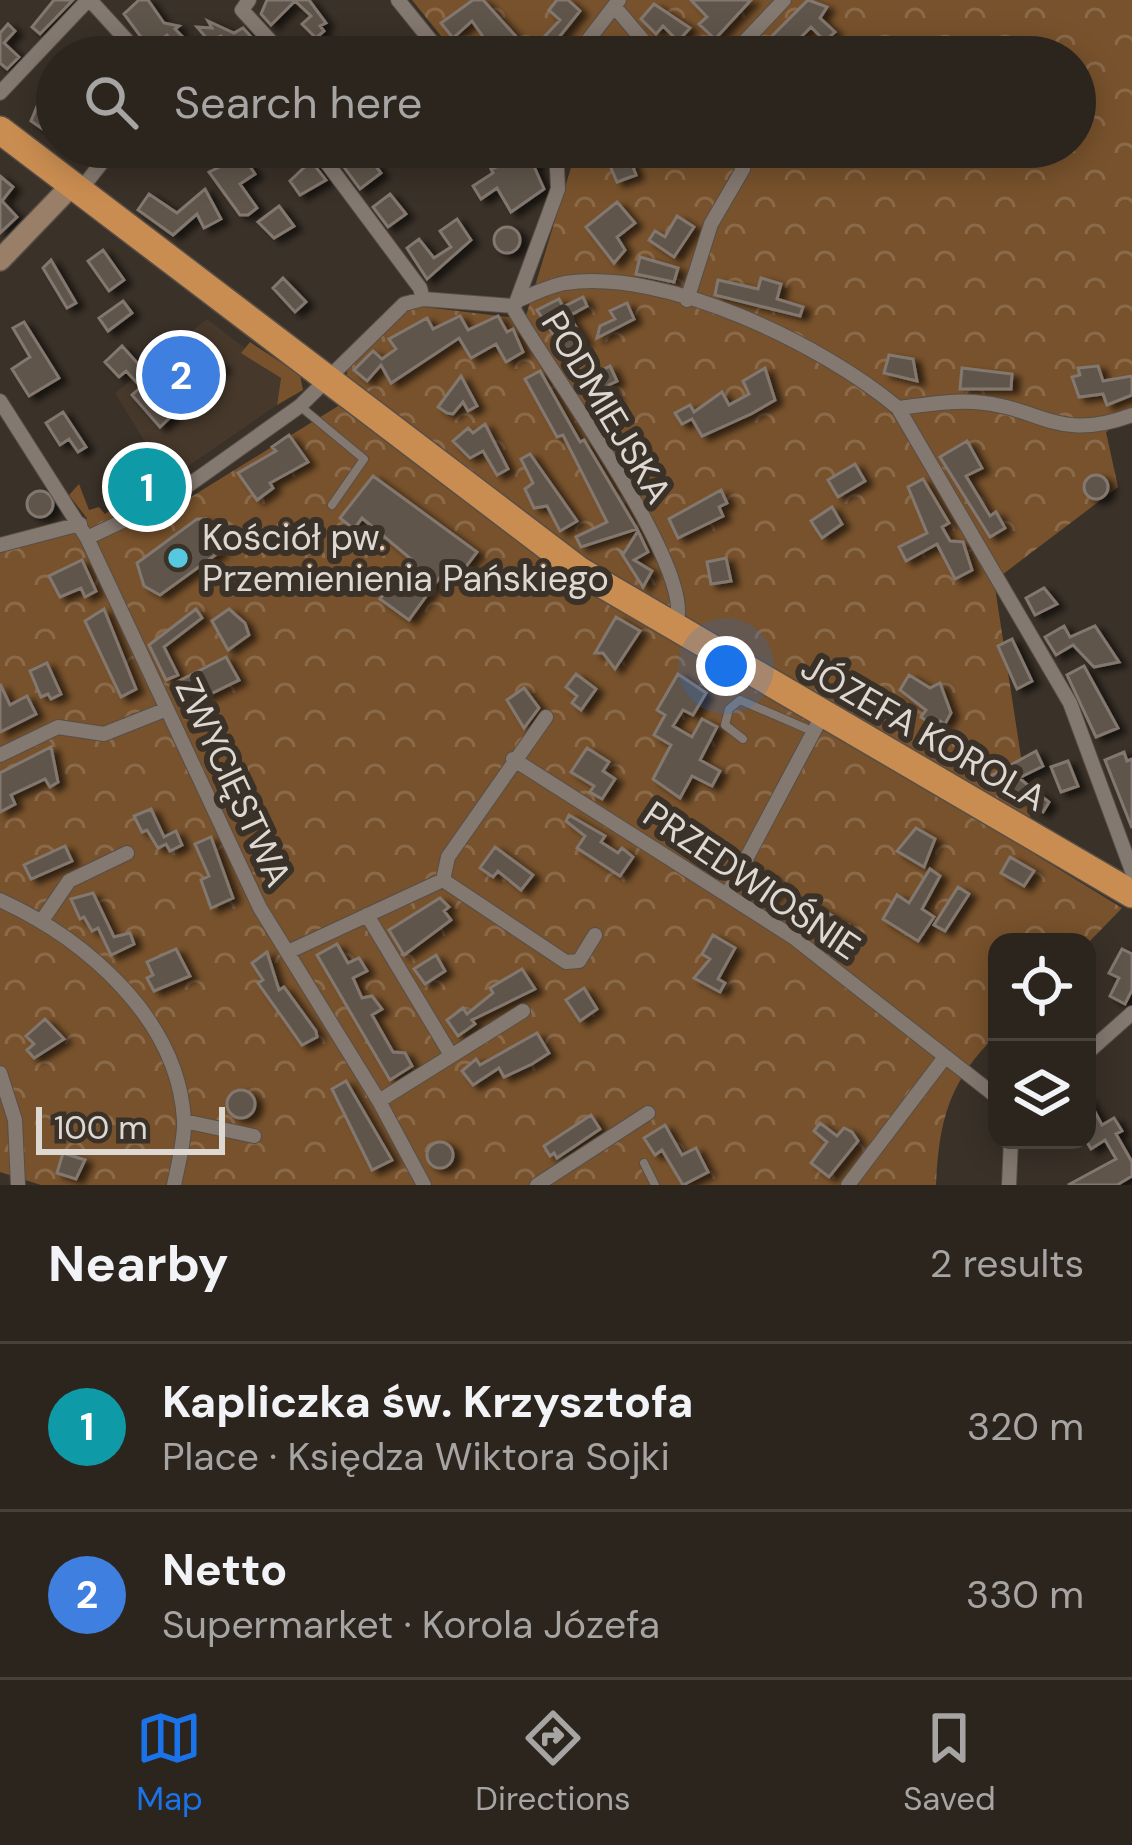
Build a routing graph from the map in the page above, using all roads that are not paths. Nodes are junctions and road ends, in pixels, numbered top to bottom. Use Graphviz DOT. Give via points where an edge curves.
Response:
graph roads {
  1 [pos="249,0"];
  2 [pos="398,0"];
  3 [pos="784,0"];
  4 [pos="99,2"];
  5 [pos="616,3"];
  6 [pos="62,36"];
  7 [pos="126,36"];
  8 [pos="266,36"];
  9 [pos="428,36"];
  10 [pos="591,36"];
  11 [pos="641,36"];
  12 [pos="750,36"];
  13 [pos="36,60"];
  14 [pos="0,93"];
  15 [pos="0,130"];
  16 [pos="36,153"];
  17 [pos="59,168"];
  18 [pos="94,168"];
  19 [pos="331,168"];
  20 [pos="556,168"];
  21 [pos="742,168"];
  22 [pos="81,182"];
  23 [pos="0,260"];
  24 [pos="533,262"];
  25 [pos="560,284"];
  26 [pos="423,299"];
  27 [pos="687,300"];
  28 [pos="516,303"];
  29 [pos="328,381"];
  30 [pos="0,400"];
  31 [pos="300,406"];
  32 [pos="898,408"];
  33 [pos="1132,415"];
  34 [pos="332,505"];
  35 [pos="84,531"];
  36 [pos="0,545"];
  37 [pos="674,627"];
  38 [pos="166,710"];
  39 [pos="546,717"];
  40 [pos="818,723"];
  41 [pos="743,739"];
  42 [pos="0,755"];
  43 [pos="519,763"];
  44 [pos="127,854"];
  45 [pos="443,880"];
  46 [pos="1131,885"];
  47 [pos="728,895"];
  48 [pos="0,900"];
  49 [pos="367,915"];
  50 [pos="43,920"];
  51 [pos="595,935"];
  52 [pos="288,952"];
  53 [pos="523,1011"];
  54 [pos="1132,1013"];
  55 [pos="1096,1045"];
  56 [pos="451,1055"];
  57 [pos="945,1057"];
  58 [pos="0,1073"];
  59 [pos="988,1090"];
  60 [pos="380,1102"];
  61 [pos="648,1113"];
  62 [pos="184,1121"];
  63 [pos="254,1136"];
  64 [pos="1011,1149"];
  65 [pos="644,1163"];
  66 [pos="0,1180"];
  67 [pos="176,1184"];
  68 [pos="16,1185"];
  69 [pos="424,1185"];
  70 [pos="537,1185"];
  71 [pos="655,1185"];
  72 [pos="848,1185"];
  73 [pos="1009,1185"];
  1 -- 8 [label="street" via="242,10"];
  2 -- 9 [label="street"];
  3 -- 12 [label="street"];
  4 -- 6 [label="street"];
  4 -- 7 [label="street"];
  5 -- 10 [label="street"];
  5 -- 11 [label="street"];
  13 -- 14 [label="street"];
  15 -- 16 [label="highway"];
  17 -- 22 [label="highway"];
  18 -- 22 [label="street"];
  19 -- 26 [label="street"];
  20 -- 24 [label="street, PODMIEJSKA"];
  21 -- 27 [label="street" via="711,224"];
  22 -- 23 [label="street"];
  22 -- 29 [label="highway, JÓZEFA KOROLA"];
  24 -- 25 [label="street"];
  24 -- 28 [label="street, PODMIEJSKA"];
  25 -- 27 [label="street" via="616,283"];
  25 -- 28 [label="street"];
  26 -- 28 [label="street"];
  26 -- 29 [label="street" via="390,314"];
  27 -- 32 [label="street" via="770,326"];
  28 -- 37 [label="street, PODMIEJSKA" via="631,496 681,600"];
  29 -- 31 [label="street"];
  29 -- 37 [label="highway, JÓZEFA KOROLA" via="580,571"];
  30 -- 35 [label="street, ZWYCIĘSTWA"];
  31 -- 34 [label="lane" via="364,459"];
  31 -- 35 [label="street" via="169,499"];
  32 -- 33 [label="street" via="977,402 1069,429"];
  32 -- 46 [label="street" via="1070,703"];
  35 -- 36 [label="street"];
  35 -- 38 [label="street, ZWYCIĘSTWA"];
  37 -- 40 [label="highway, JÓZEFA KOROLA"];
  38 -- 42 [label="street" via="104,734 58,727"];
  38 -- 52 [label="street, ZWYCIĘSTWA"];
  39 -- 43 [label="street"];
  40 -- 41 [label="lane" via="740,700 725,725"];
  40 -- 46 [label="highway, JÓZEFA KOROLA"];
  40 -- 47 [label="street"];
  43 -- 45 [label="street" via="448,857"];
  43 -- 47 [label="street, PRZEDWIOŚNIE"];
  44 -- 50 [label="street" via="69,880"];
  45 -- 49 [label="street"];
  45 -- 51 [label="street" via="566,962 579,961"];
  47 -- 57 [label="street, PRZEDWIOŚNIE"];
  48 -- 50 [label="street"];
  49 -- 52 [label="street"];
  49 -- 56 [label="street"];
  50 -- 62 [label="street" via="131,994 178,1083"];
  52 -- 60 [label="street, ZWYCIĘSTWA"];
  53 -- 56 [label="street"];
  54 -- 55 [label="street"];
  56 -- 60 [label="street"];
  57 -- 59 [label="street, PRZEDWIOŚNIE"];
  57 -- 72 [label="street"];
  58 -- 68 [label="street" via="15,1120"];
  60 -- 69 [label="street, ZWYCIĘSTWA"];
  61 -- 70 [label="street"];
  62 -- 63 [label="street"];
  62 -- 67 [label="street"];
  64 -- 73 [label="street"];
  65 -- 71 [label="lane"];
  66 -- 68 [label="street"];
}
